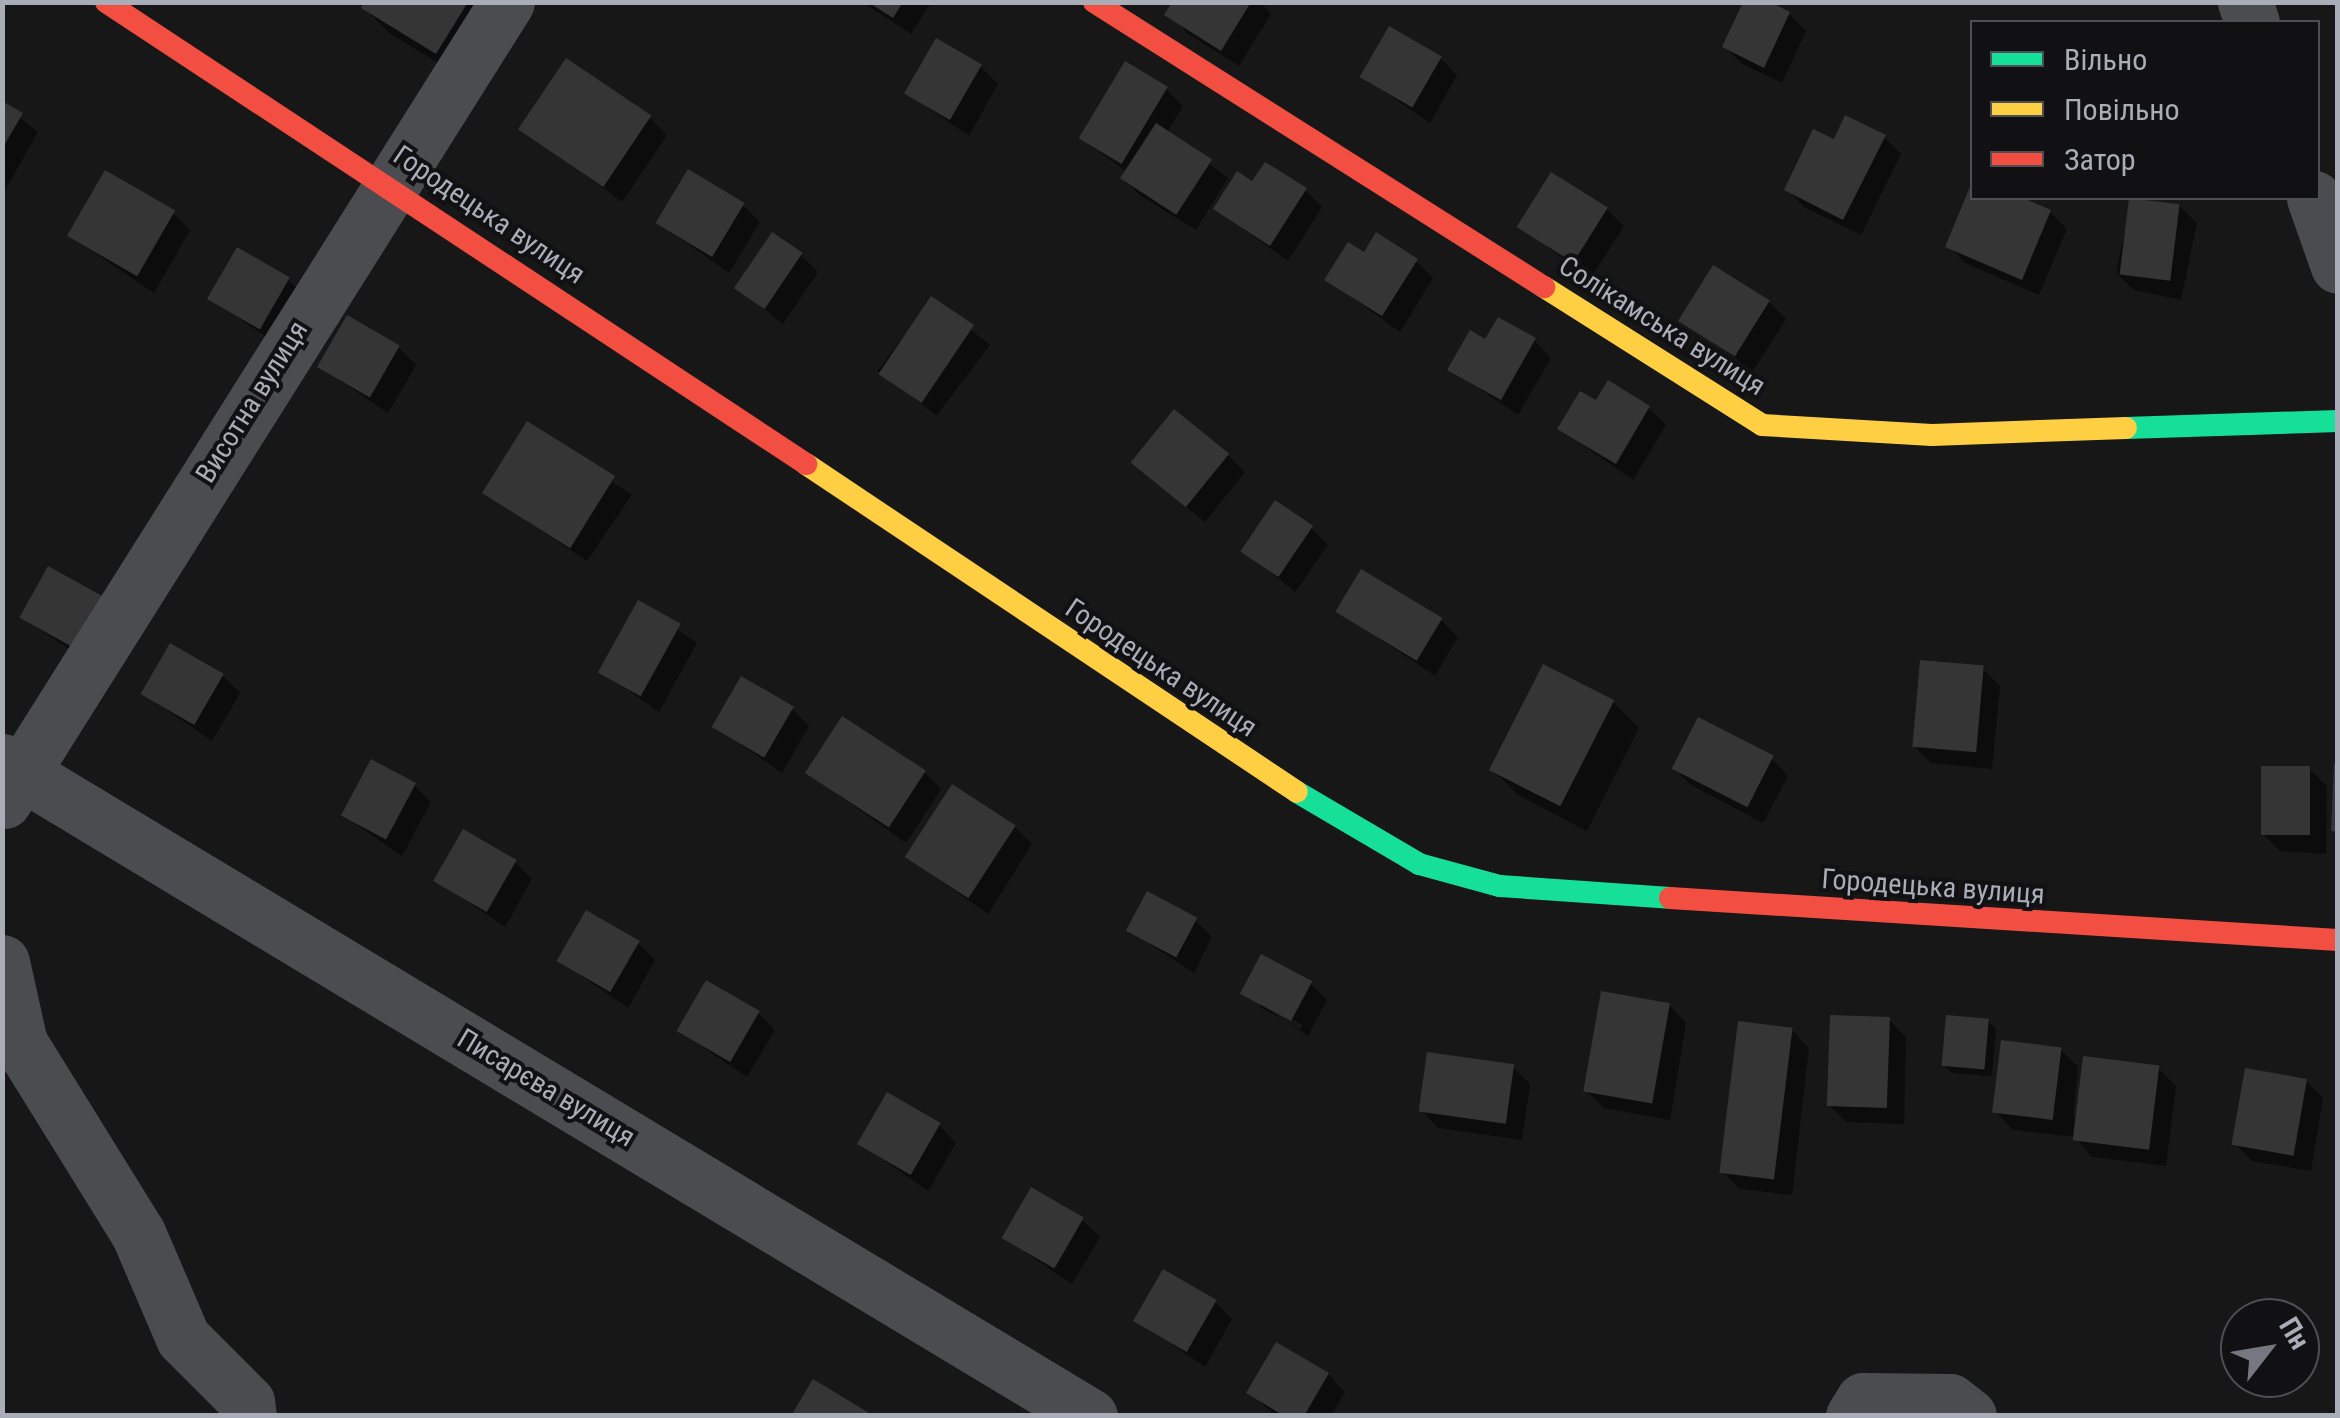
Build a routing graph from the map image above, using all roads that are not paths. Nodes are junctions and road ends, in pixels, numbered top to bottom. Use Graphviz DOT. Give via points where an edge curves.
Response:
graph roads {
  1 [pos="106,2"];
  2 [pos="507,2"];
  3 [pos="1094,2"];
  4 [pos="390,184"];
  5 [pos="2315,200"];
  6 [pos="2338,266"];
  7 [pos="2338,420"];
  8 [pos="8,778"];
  9 [pos="2338,940"];
  10 [pos="2,962"];
  11 [pos="1959,1408"];
  12 [pos="249,1416"];
  13 [pos="1090,1416"];
  14 [pos="1853,1416"];
  1 -- 4 [label="main road, Городецька вулиця"];
  2 -- 4 [label="street, Висотна вулиця"];
  3 -- 7 [label="main road, Солікамська вулиця" via="1762,425 1932,435"];
  4 -- 8 [label="street, Висотна вулиця"];
  4 -- 9 [label="main road, Городецька вулиця" via="1254,768 1419,864 1500,886"];
  5 -- 6 [label="street"];
  8 -- 13 [label="street, Писарєва вулиця"];
  10 -- 12 [label="street" via="20,1043 138,1233 183,1338 247,1402"];
  11 -- 14 [label="street" via="1863,1400"];
}
